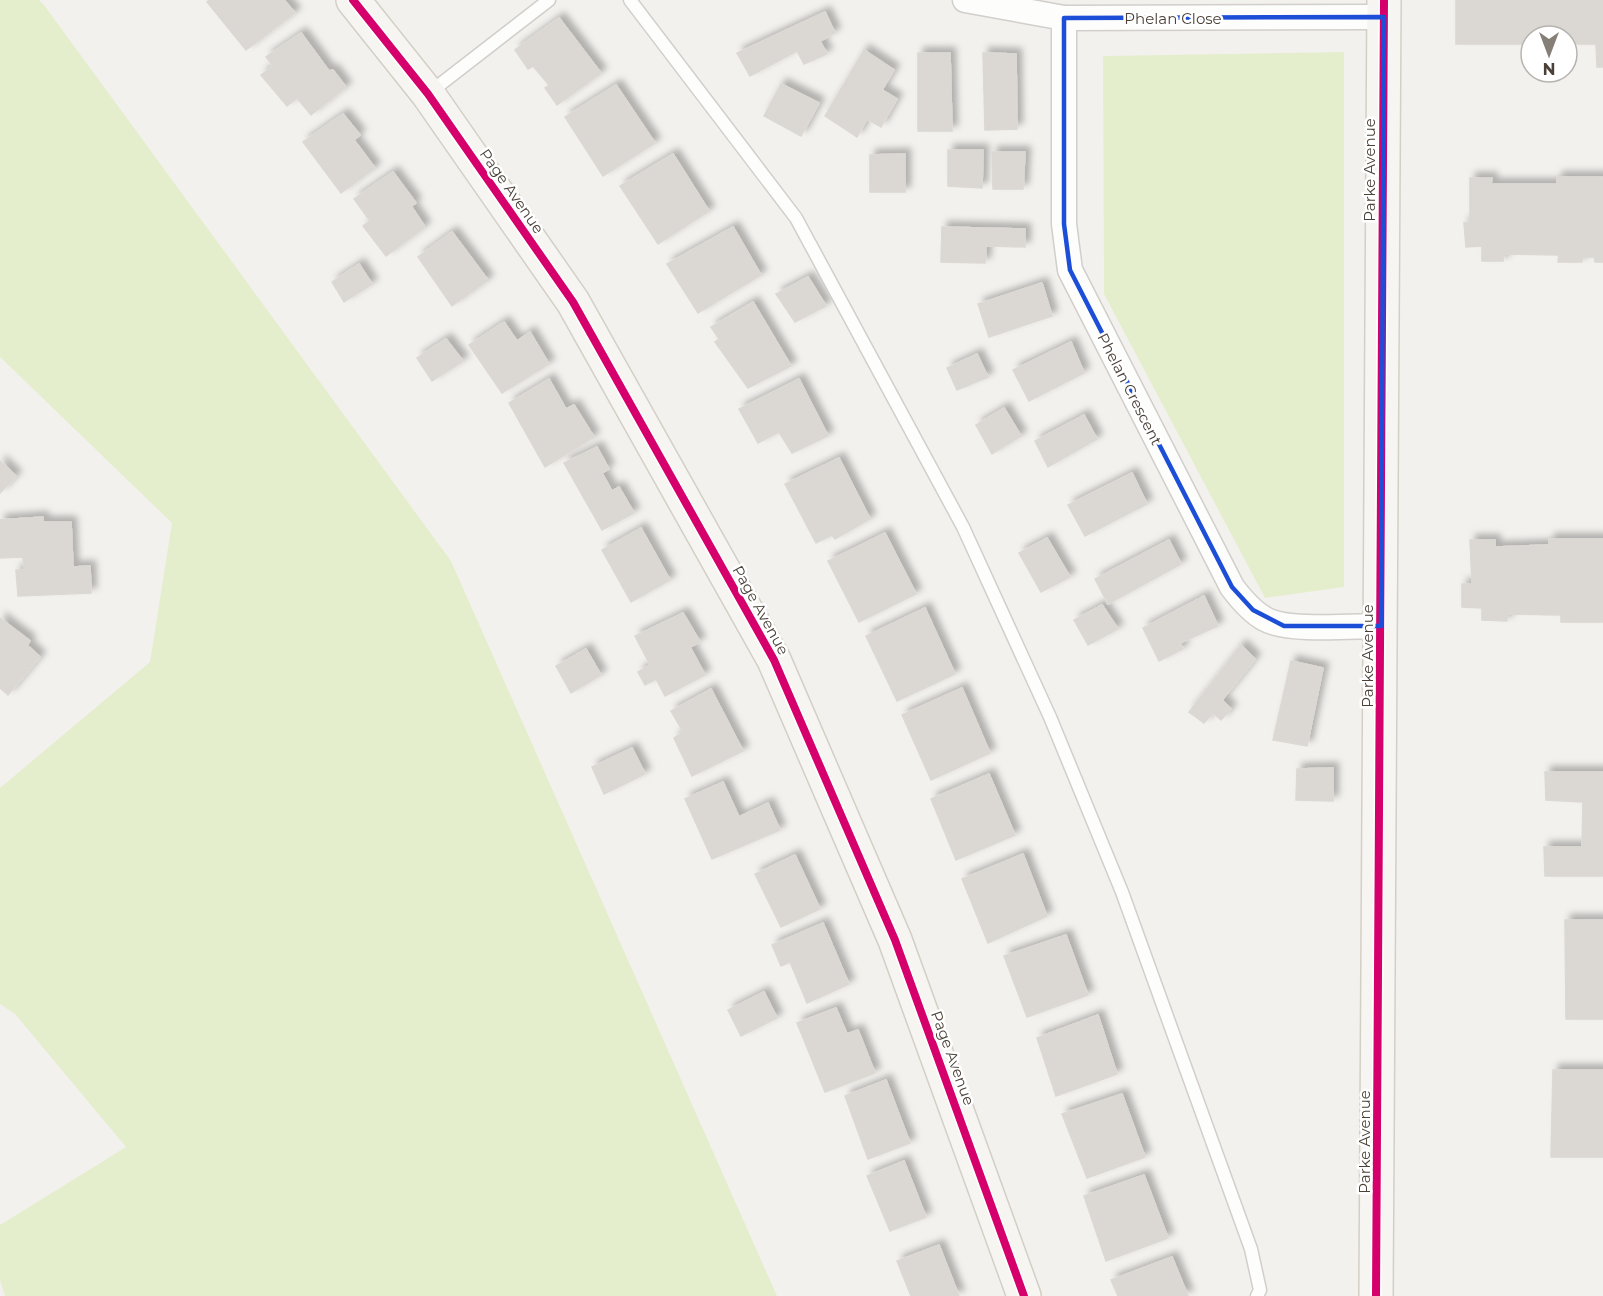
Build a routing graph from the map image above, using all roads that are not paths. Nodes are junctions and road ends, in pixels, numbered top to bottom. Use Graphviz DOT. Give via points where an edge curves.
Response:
graph roads {
  1 [pos="353,0"];
  2 [pos="549,0"];
  3 [pos="630,0"];
  4 [pos="965,0"];
  5 [pos="1384,8"];
  6 [pos="1064,18"];
  7 [pos="428,94"];
  8 [pos="1381,626"];
  9 [pos="1024,1296"];
  10 [pos="1257,1296"];
  11 [pos="1376,1296"];
  1 -- 7 [label="street, Page Avenue"];
  2 -- 7 [label="lane"];
  3 -- 10 [label="lane" via="796,218 963,527 1050,717 1122,892 1251,1249 1260,1290"];
  4 -- 6 [label="street, Phelan Close"];
  5 -- 6 [label="street, Phelan Close"];
  5 -- 8 [label="street, Parke Avenue"];
  6 -- 8 [label="street, Phelan Crescent" via="1064,224 1070,270 1211,546 1241,599 1266,620 1284,626"];
  7 -- 9 [label="street, Page Avenue" via="573,302 774,660 895,940"];
  8 -- 11 [label="street, Parke Avenue"];
}
